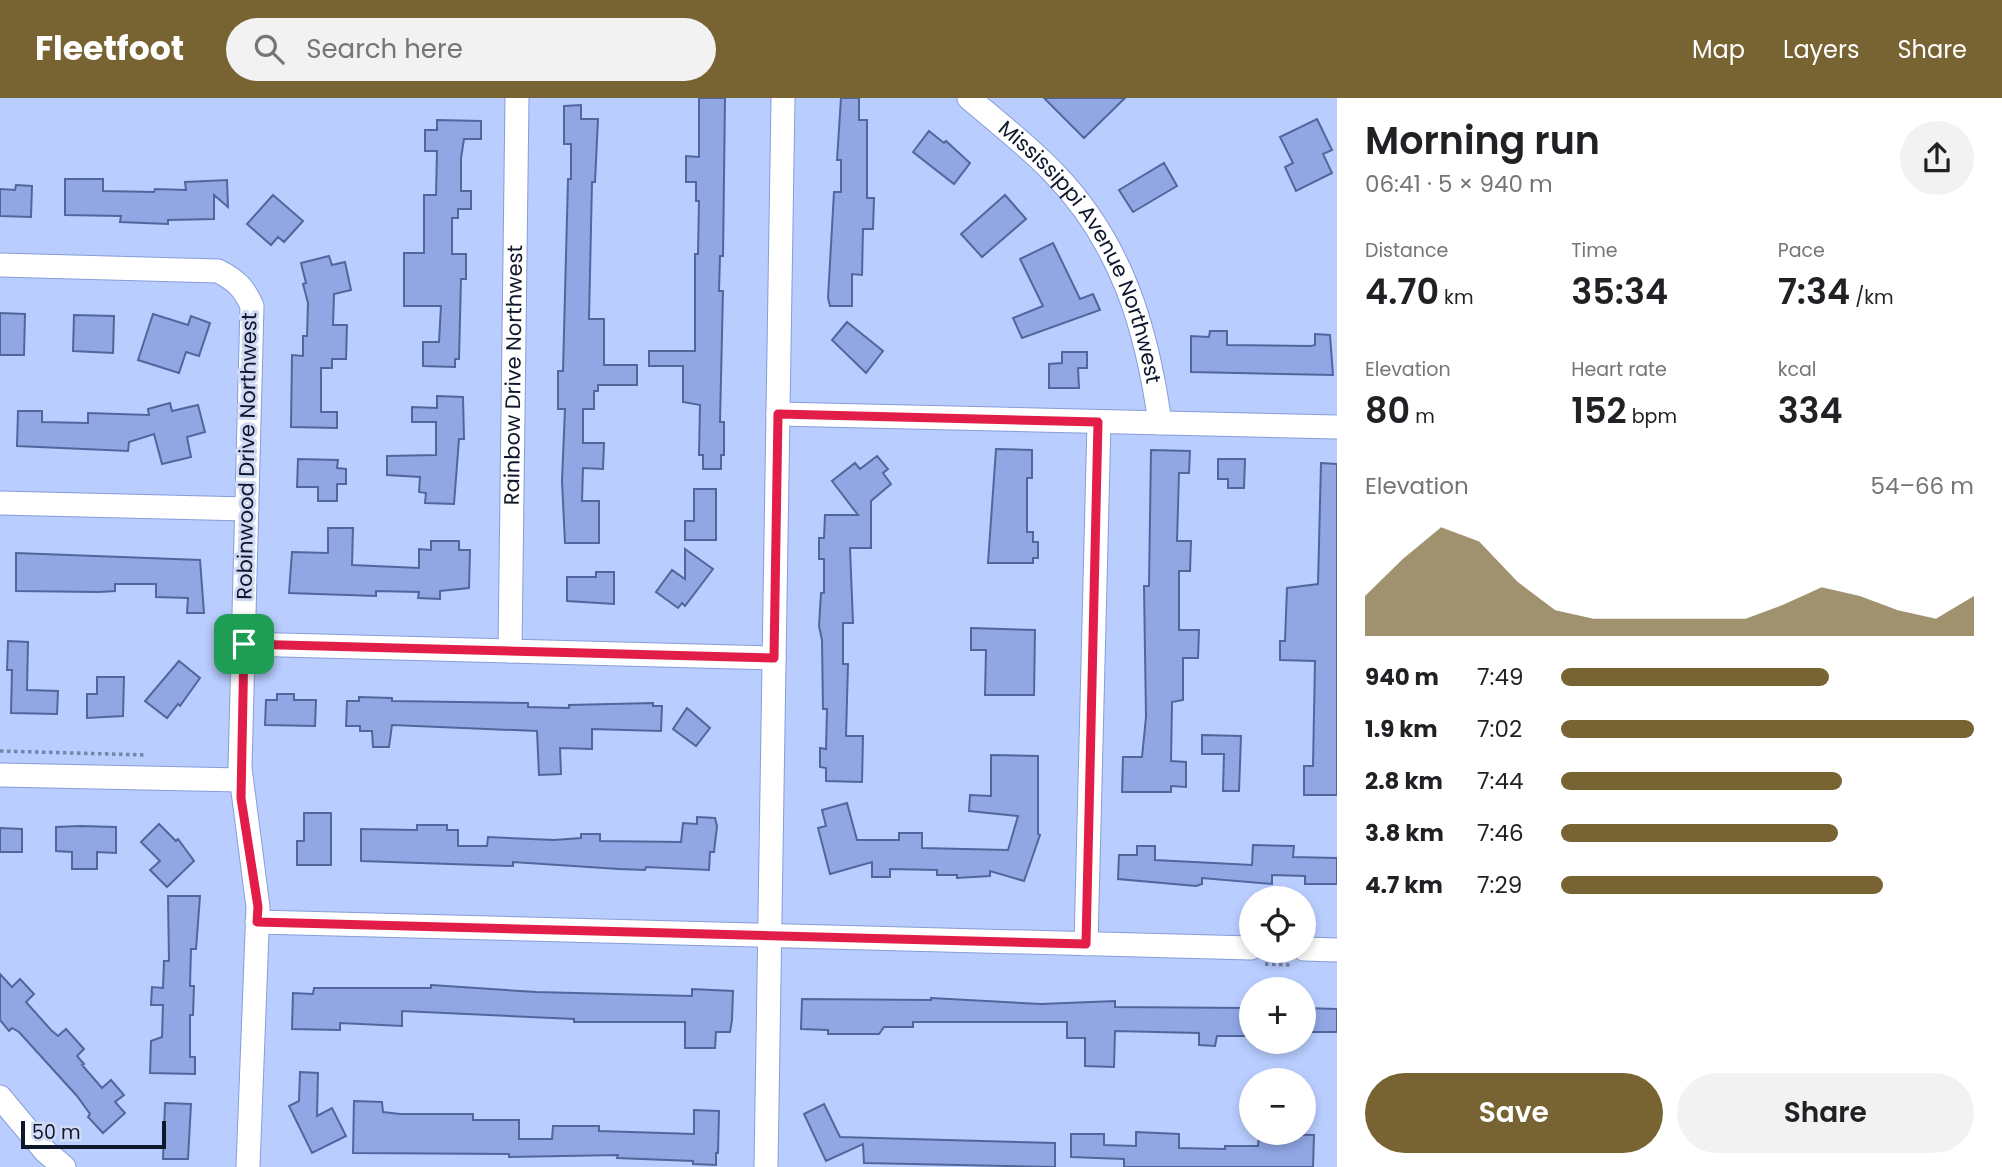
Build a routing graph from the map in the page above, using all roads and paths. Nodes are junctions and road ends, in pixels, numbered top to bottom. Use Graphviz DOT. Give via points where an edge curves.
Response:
graph roads {
  1 [pos="517,98"];
  2 [pos="783,98"];
  3 [pos="969,98"];
  4 [pos="0,265"];
  5 [pos="778,414"];
  6 [pos="1098,422"];
  7 [pos="1160,423"];
  8 [pos="1337,428"];
  9 [pos="0,503"];
  10 [pos="247,509"];
  11 [pos="244,644"];
  12 [pos="510,651"];
  13 [pos="774,658"];
  14 [pos="0,751"];
  15 [pos="160,755"];
  16 [pos="0,775"];
  17 [pos="241,780"];
  18 [pos="257,922"];
  19 [pos="771,936"];
  20 [pos="1086,944"];
  21 [pos="1239,948"];
  22 [pos="1316,949"];
  23 [pos="1337,950"];
  24 [pos="0,1097"];
  25 [pos="64,1167"];
  26 [pos="248,1167"];
  27 [pos="766,1167"];
  1 -- 12 [label="street, Rainbow Drive Northwest"];
  2 -- 5 [label="street"];
  3 -- 7 [label="street, Mississippi Avenue Northwest" via="1053,172 1102,234 1143,328"];
  4 -- 10 [label="street, Robinwood Drive Northwest" via="209,270 233,278 252,306"];
  5 -- 6 [label="street"];
  5 -- 13 [label="street"];
  6 -- 7 [label="street"];
  6 -- 20 [label="street"];
  7 -- 8 [label="street"];
  9 -- 10 [label="street"];
  10 -- 11 [label="street, Robinwood Drive Northwest"];
  11 -- 12 [label="street"];
  11 -- 17 [label="street, Robinwood Drive Northwest"];
  12 -- 13 [label="street"];
  13 -- 19 [label="street"];
  14 -- 15 [label="path"];
  16 -- 17 [label="street"];
  17 -- 18 [label="street, Robinwood Drive Northwest"];
  18 -- 19 [label="street"];
  18 -- 26 [label="street, Robinwood Drive Northwest"];
  19 -- 20 [label="street"];
  19 -- 27 [label="street"];
  20 -- 21 [label="street"];
  22 -- 23 [label="street"];
  24 -- 25 [label="street"];
}
